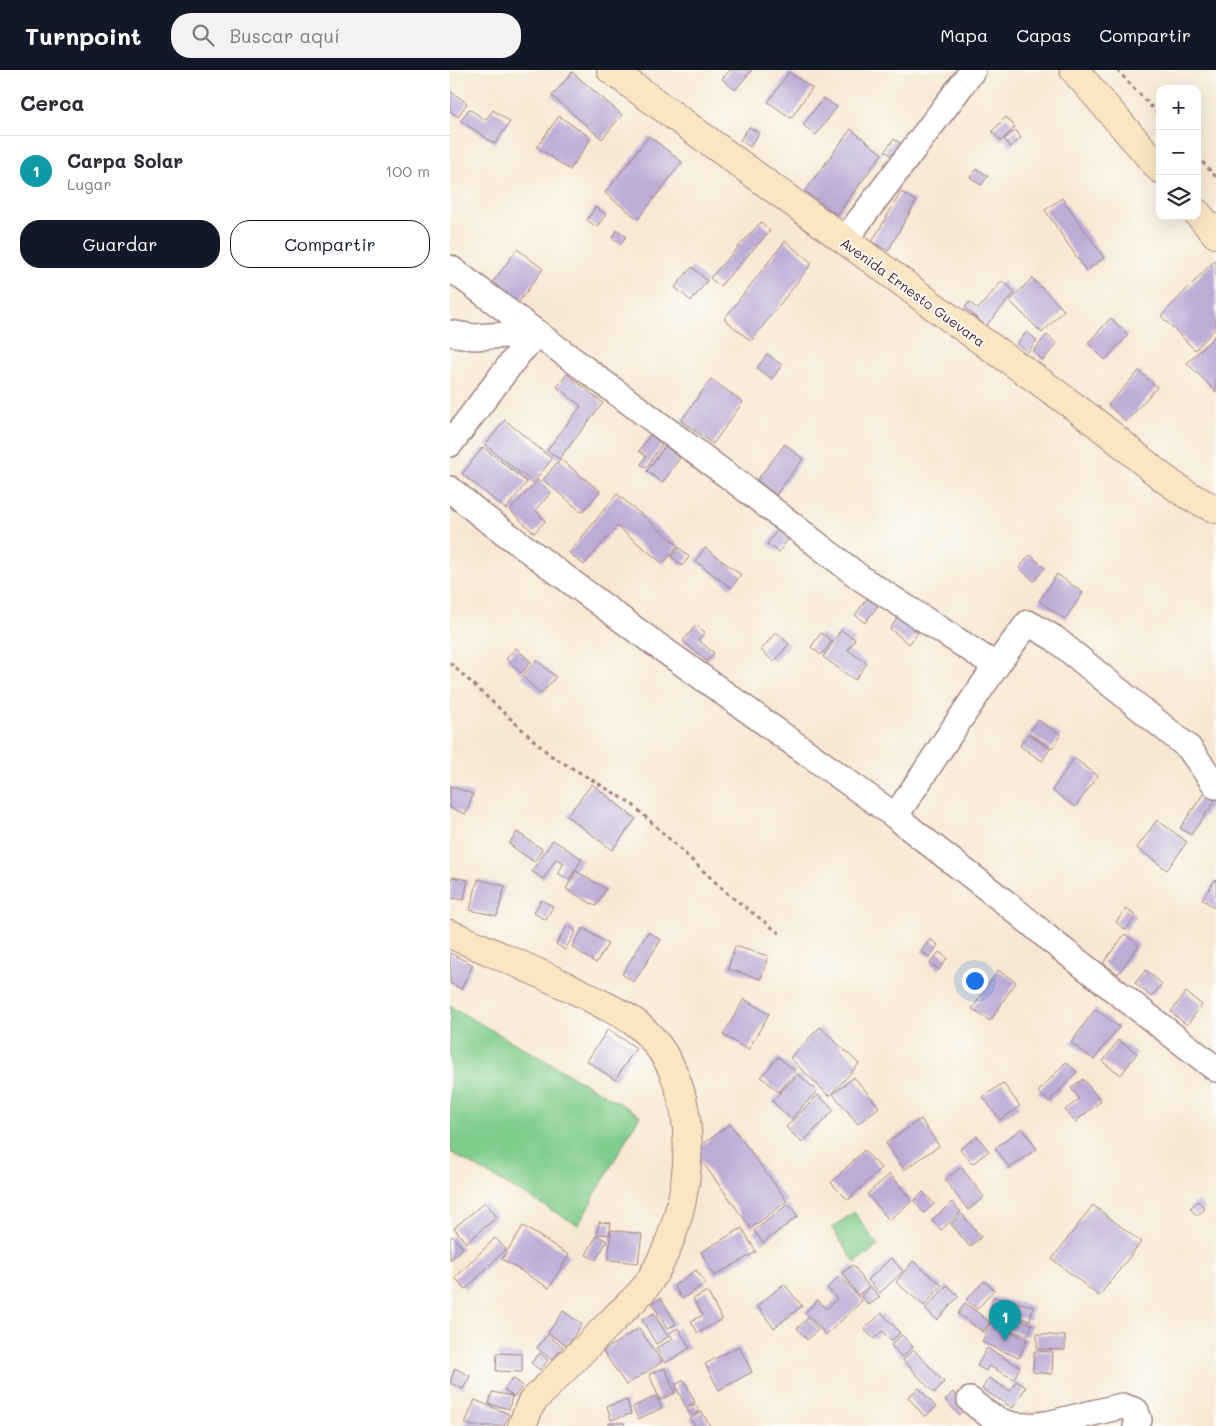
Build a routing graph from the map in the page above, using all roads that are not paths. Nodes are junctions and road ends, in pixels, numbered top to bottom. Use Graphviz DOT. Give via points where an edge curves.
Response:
graph roads {
  1 [pos="611,70"];
  2 [pos="973,70"];
  3 [pos="1074,70"];
  4 [pos="1156,164"];
  5 [pos="1201,217"];
  6 [pos="1216,234"];
  7 [pos="844,241"];
  8 [pos="450,268"];
  9 [pos="450,333"];
  10 [pos="538,333"];
  11 [pos="450,444"];
  12 [pos="450,489"];
  13 [pos="1216,509"];
  14 [pos="995,665"];
  15 [pos="1216,786"];
  16 [pos="894,816"];
  17 [pos="450,934"];
  18 [pos="1216,1069"];
  19 [pos="970,1400"];
  20 [pos="522,1426"];
  21 [pos="1024,1426"];
  22 [pos="1028,1426"];
  23 [pos="1136,1426"];
  1 -- 7 [label="main road, Avenida Ernesto Guevara"];
  2 -- 7 [label="street"];
  3 -- 4 [label="main road"];
  5 -- 6 [label="main road"];
  7 -- 13 [label="main road, Avenida Ernesto Guevara" via="1096,423 1179,491"];
  8 -- 10 [label="street"];
  9 -- 10 [label="street" via="474,337"];
  10 -- 11 [label="street"];
  10 -- 14 [label="street" via="862,579"];
  12 -- 16 [label="street" via="636,630"];
  14 -- 15 [label="street" via="1028,623 1054,638 1189,748"];
  14 -- 16 [label="street" via="938,755"];
  16 -- 18 [label="street"];
  17 -- 20 [label="main road" via="571,988 633,1021 654,1041 674,1072 687,1114 688,1151 682,1202 664,1253 648,1283 531,1403"];
  19 -- 21 [label="street" via="990,1418 1011,1426"];
  22 -- 23 [label="street" via="1122,1406 1136,1411 1139,1420"];
}
